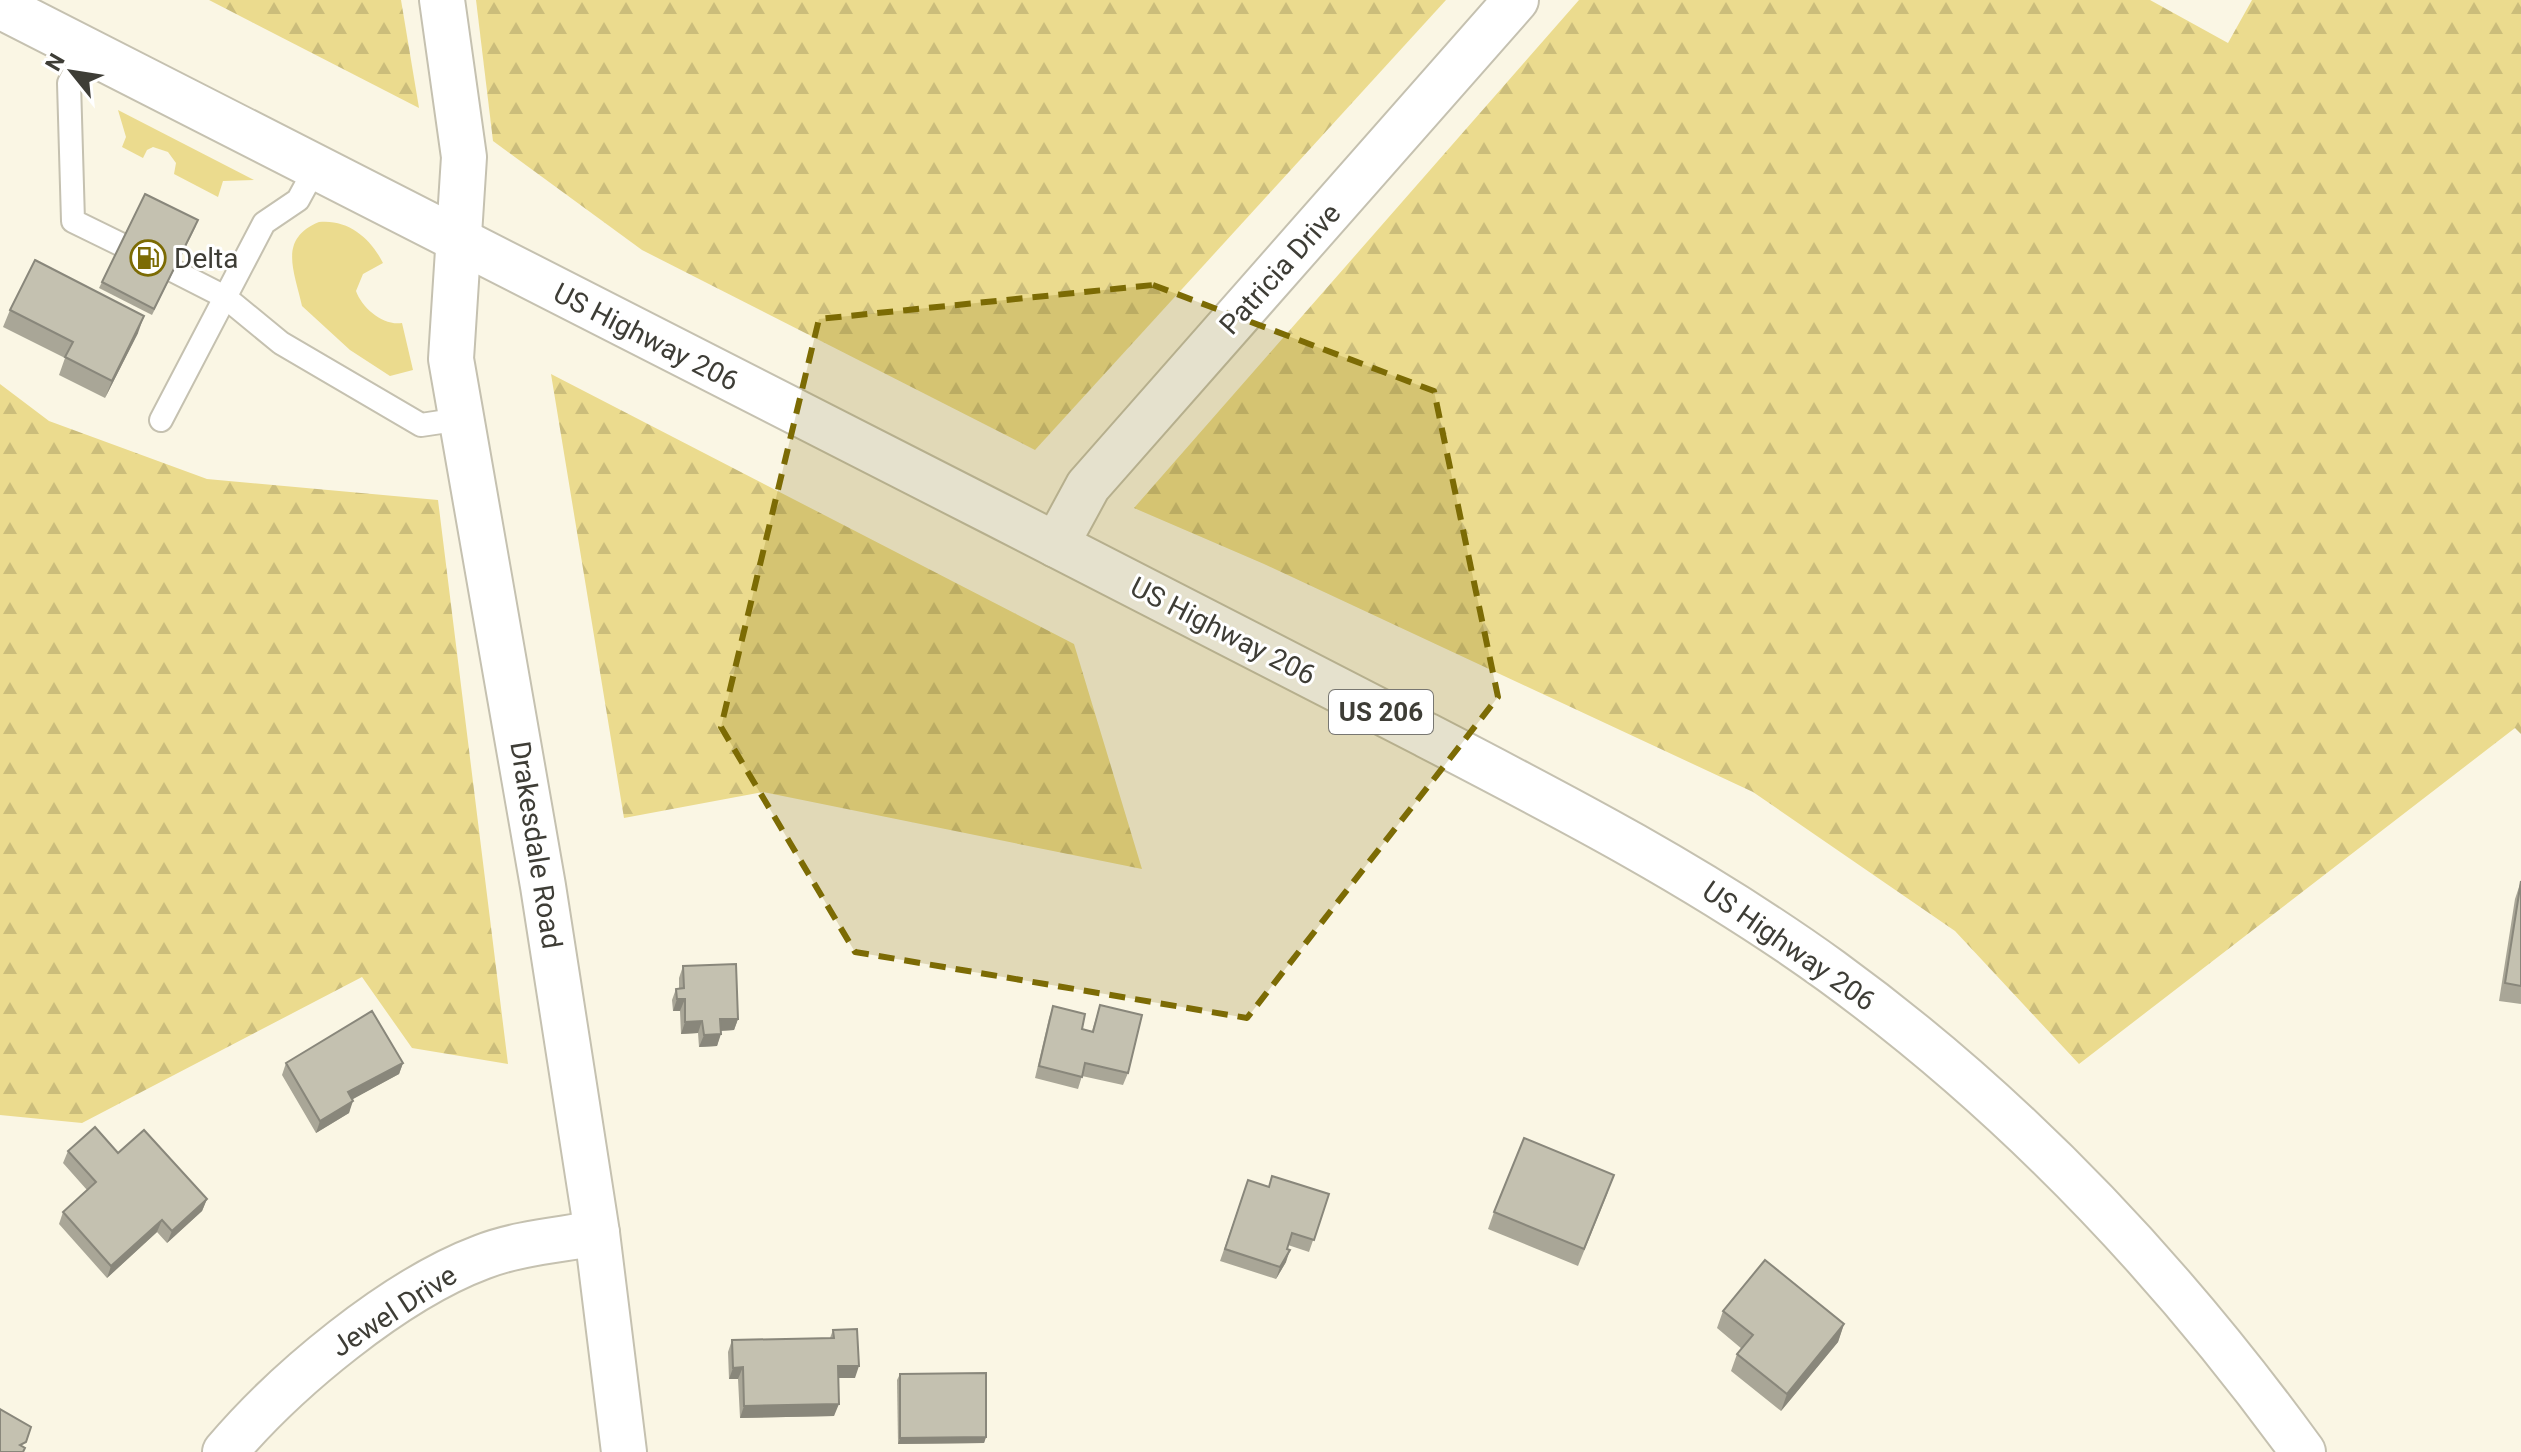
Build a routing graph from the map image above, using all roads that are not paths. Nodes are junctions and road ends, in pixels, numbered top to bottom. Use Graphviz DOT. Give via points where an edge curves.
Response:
graph roads {
  1 [pos="442,0"];
  2 [pos="1516,0"];
  3 [pos="0,6"];
  4 [pos="86,50"];
  5 [pos="316,167"];
  6 [pos="458,240"];
  7 [pos="122,245"];
  8 [pos="174,271"];
  9 [pos="225,297"];
  10 [pos="461,419"];
  11 [pos="161,420"];
  12 [pos="1056,545"];
  13 [pos="597,1233"];
  14 [pos="225,1452"];
  15 [pos="624,1452"];
  16 [pos="2303,1452"];
  1 -- 6 [label="main road, Drakesdale Road" via="464,157"];
  2 -- 12 [label="main road, Patricia Drive" via="1088,486"];
  3 -- 4 [label="main road, US Highway 206 / US 206"];
  4 -- 5 [label="main road, US Highway 206 / US 206"];
  4 -- 7 [label="lane" via="69,83 73,221"];
  5 -- 6 [label="main road, US Highway 206 / US 206"];
  5 -- 9 [label="lane" via="298,200 264,223"];
  6 -- 10 [label="main road, Drakesdale Road" via="450,340"];
  6 -- 12 [label="main road, US Highway 206 / US 206"];
  8 -- 9 [label="lane"];
  9 -- 10 [label="lane" via="281,343 421,425"];
  9 -- 11 [label="lane"];
  10 -- 13 [label="main road, Drakesdale Road" via="522,759"];
  12 -- 16 [label="main road, US Highway 206 / US 206" via="1573,811 1716,893 1835,974 1973,1085 2089,1195 2225,1348"];
  13 -- 14 [label="main road, Jewel Drive" via="482,1257 429,1284 357,1330 299,1376"];
  13 -- 15 [label="main road, Drakesdale Road"];
}
